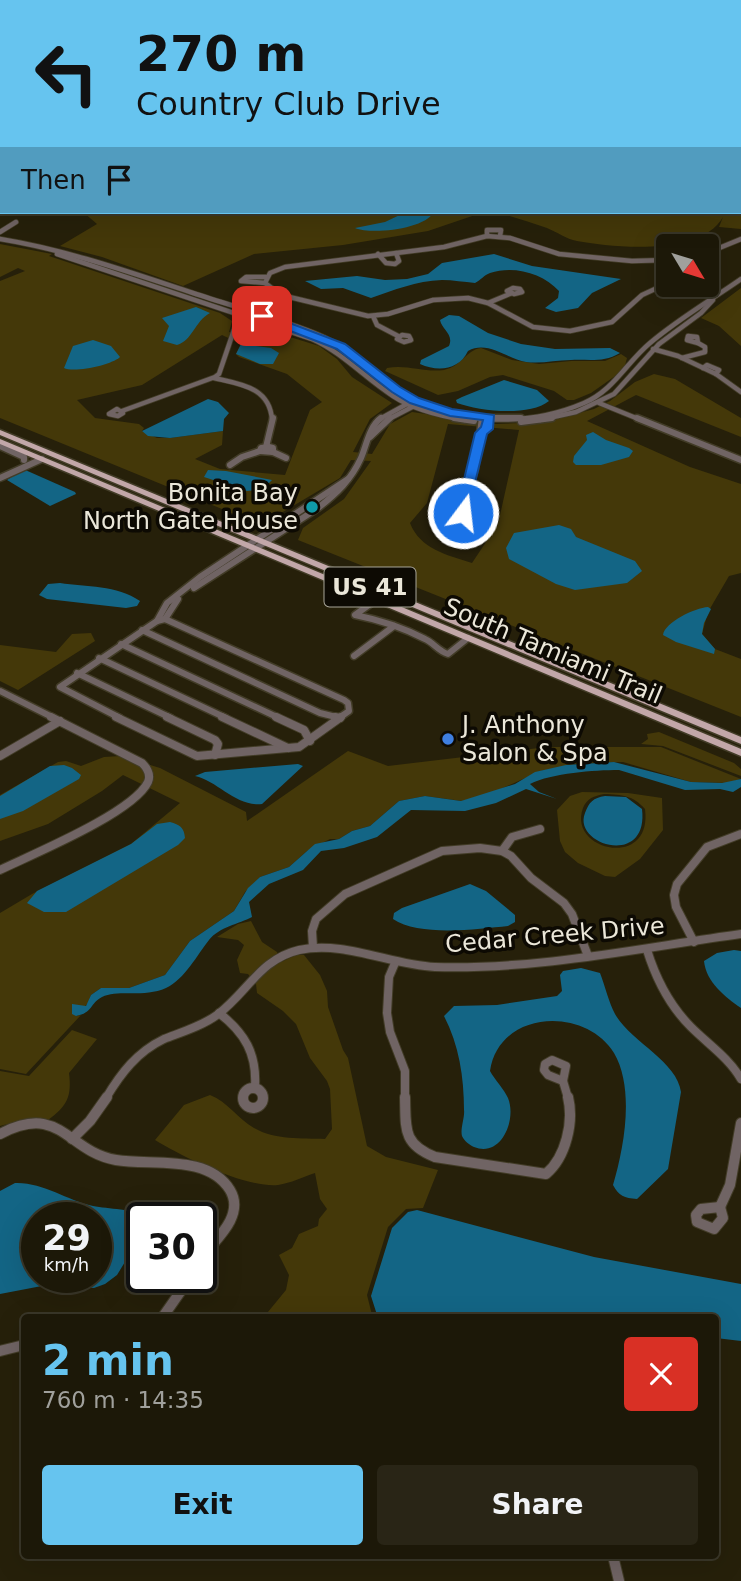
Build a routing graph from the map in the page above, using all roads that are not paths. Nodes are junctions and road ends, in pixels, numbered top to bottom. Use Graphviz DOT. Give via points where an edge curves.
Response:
graph roads {
  1 [pos="16,222"];
  2 [pos="0,232"];
  3 [pos="741,239"];
  4 [pos="0,241"];
  5 [pos="719,248"];
  6 [pos="396,253"];
  7 [pos="378,254"];
  8 [pos="656,260"];
  9 [pos="741,279"];
  10 [pos="656,290"];
  11 [pos="512,293"];
  12 [pos="719,293"];
  13 [pos="290,298"];
  14 [pos="712,298"];
  15 [pos="714,298"];
  16 [pos="488,303"];
  17 [pos="373,316"];
  18 [pos="256,317"];
  19 [pos="398,336"];
  20 [pos="698,343"];
  21 [pos="645,347"];
  22 [pos="654,349"];
  23 [pos="681,358"];
  24 [pos="214,377"];
  25 [pos="741,392"];
  26 [pos="592,400"];
  27 [pos="599,403"];
  28 [pos="414,404"];
  29 [pos="122,411"];
  30 [pos="481,419"];
  31 [pos="489,420"];
  32 [pos="0,432"];
  33 [pos="481,433"];
  34 [pos="0,442"];
  35 [pos="266,447"];
  36 [pos="260,452"];
  37 [pos="273,452"];
  38 [pos="41,456"];
  39 [pos="286,458"];
  40 [pos="741,460"];
  41 [pos="22,463"];
  42 [pos="230,465"];
  43 [pos="1,476"];
  44 [pos="348,479"];
  45 [pos="458,526"];
  46 [pos="255,544"];
  47 [pos="377,599"];
  48 [pos="161,620"];
  49 [pos="394,626"];
  50 [pos="142,631"];
  51 [pos="468,638"];
  52 [pos="121,644"];
  53 [pos="354,656"];
  54 [pos="99,658"];
  55 [pos="78,673"];
  56 [pos="570,680"];
  57 [pos="0,691"];
  58 [pos="340,718"];
  59 [pos="60,721"];
  60 [pos="709,728"];
  61 [pos="310,741"];
  62 [pos="739,748"];
  63 [pos="289,749"];
  64 [pos="215,755"];
  65 [pos="0,756"];
  66 [pos="540,829"];
  67 [pos="741,834"];
  68 [pos="502,850"];
  69 [pos="0,870"];
  70 [pos="741,934"];
  71 [pos="694,942"];
  72 [pos="313,947"];
  73 [pos="647,950"];
  74 [pos="588,956"];
  75 [pos="395,963"];
  76 [pos="219,1013"];
  77 [pos="741,1079"];
  78 [pos="563,1081"];
  79 [pos="256,1087"];
  80 [pos="741,1123"];
  81 [pos="0,1134"];
  82 [pos="72,1139"];
  83 [pos="720,1207"];
  84 [pos="217,1237"];
  85 [pos="181,1293"];
  86 [pos="165,1314"];
  87 [pos="21,1346"];
  88 [pos="0,1351"];
  89 [pos="614,1559"];
  90 [pos="619,1581"];
  1 -- 2 [label="street"];
  3 -- 5 [label="street"];
  4 -- 18 [label="street" via="61,255"];
  6 -- 7 [label="street"];
  6 -- 7 [label="street" via="399,261 395,264 386,263"];
  6 -- 8 [label="street" via="500,236 554,253"];
  7 -- 13 [label="street" via="285,267 266,280 272,291"];
  9 -- 12 [label="street"];
  10 -- 16 [label="street" via="638,298 612,322 576,331 533,327"];
  11 -- 16 [label="street"];
  13 -- 17 [label="street"];
  13 -- 18 [label="street"];
  14 -- 21 [label="street"];
  15 -- 22 [label="street" via="702,314"];
  16 -- 17 [label="street" via="438,299"];
  17 -- 19 [label="street" via="377,325"];
  18 -- 24 [label="street" via="234,331"];
  18 -- 28 [label="street" via="330,347"];
  20 -- 23 [label="street" via="705,352"];
  21 -- 22 [label="street"];
  21 -- 26 [label="street" via="615,384"];
  22 -- 23 [label="street"];
  22 -- 27 [label="street" via="627,383"];
  23 -- 25 [label="street" via="716,368 716,374"];
  24 -- 29 [label="street"];
  24 -- 35 [label="street" via="256,388 267,402 273,417"];
  26 -- 27 [label="street"];
  26 -- 31 [label="street" via="549,414"];
  27 -- 31 [label="street" via="556,418"];
  27 -- 40 [label="street"];
  28 -- 30 [label="street" via="441,415"];
  28 -- 44 [label="street" via="369,437"];
  30 -- 31 [label="street"];
  30 -- 33 [label="street"];
  31 -- 33 [label="street"];
  32 -- 38 [label="main road, South Tamiami Trail / US 41"];
  33 -- 45 [label="street"];
  34 -- 38 [label="main road, South Tamiami Trail / US 41"];
  34 -- 41 [label="street" via="24,457"];
  35 -- 36 [label="street"];
  35 -- 37 [label="street"];
  36 -- 37 [label="street"];
  36 -- 42 [label="street"];
  37 -- 39 [label="street"];
  38 -- 41 [label="street"];
  38 -- 46 [label="main road, South Tamiami Trail / US 41"];
  38 -- 46 [label="main road, South Tamiami Trail / US 41" via="109,478"];
  41 -- 43 [label="street"];
  44 -- 46 [label="street"];
  44 -- 46 [label="street" via="340,492 316,509"];
  46 -- 47 [label="main road, South Tamiami Trail / US 41"];
  46 -- 48 [label="street" via="177,599"];
  46 -- 60 [label="main road, South Tamiami Trail / US 41"];
  47 -- 49 [label="street" via="355,615"];
  47 -- 51 [label="main road, South Tamiami Trail / US 41"];
  48 -- 50 [label="street"];
  48 -- 58 [label="street" via="344,700 350,707"];
  49 -- 51 [label="street" via="428,640 441,652 448,653"];
  49 -- 53 [label="street"];
  50 -- 52 [label="street"];
  50 -- 58 [label="street"];
  51 -- 56 [label="main road, South Tamiami Trail / US 41"];
  52 -- 54 [label="street"];
  52 -- 61 [label="street" via="304,730"];
  54 -- 55 [label="street"];
  54 -- 63 [label="street"];
  55 -- 64 [label="street" via="215,740"];
  55 -- 64 [label="street" via="60,687 189,754"];
  56 -- 60 [label="main road"];
  56 -- 62 [label="main road, South Tamiami Trail / US 41"];
  57 -- 59 [label="street"];
  58 -- 61 [label="street"];
  59 -- 65 [label="street"];
  59 -- 69 [label="street" via="142,763 149,772 147,782 97,821"];
  60 -- 62 [label="main road, South Tamiami Trail / US 41"];
  61 -- 63 [label="street"];
  63 -- 64 [label="street"];
  66 -- 68 [label="street" via="512,837"];
  67 -- 71 [label="street" via="707,847 677,884 676,907"];
  68 -- 72 [label="street" via="448,850 361,885 320,913 312,931"];
  68 -- 74 [label="street" via="569,908"];
  70 -- 71 [label="street, Cedar Creek Drive"];
  71 -- 73 [label="street, Cedar Creek Drive"];
  72 -- 75 [label="street, Cedar Creek Drive" via="337,948"];
  72 -- 76 [label="street, Cedar Creek Drive" via="274,960"];
  73 -- 74 [label="street, Cedar Creek Drive"];
  73 -- 77 [label="street" via="669,1002"];
  74 -- 75 [label="street, Cedar Creek Drive" via="504,965"];
  75 -- 78 [label="street" via="389,977 388,1019 405,1071 406,1133 420,1151 546,1174 557,1164 570,1119"];
  76 -- 79 [label="street" via="249,1041 257,1068"];
  76 -- 82 [label="street, Cedar Creek Drive" via="139,1054 90,1124"];
  80 -- 83 [label="street" via="730,1185"];
  81 -- 82 [label="street" via="40,1122"];
  82 -- 84 [label="street" via="101,1156 184,1166 210,1172 224,1181 233,1195 234,1210"];
  85 -- 86 [label="street"];
  87 -- 88 [label="street"];
  89 -- 90 [label="street"];
}
